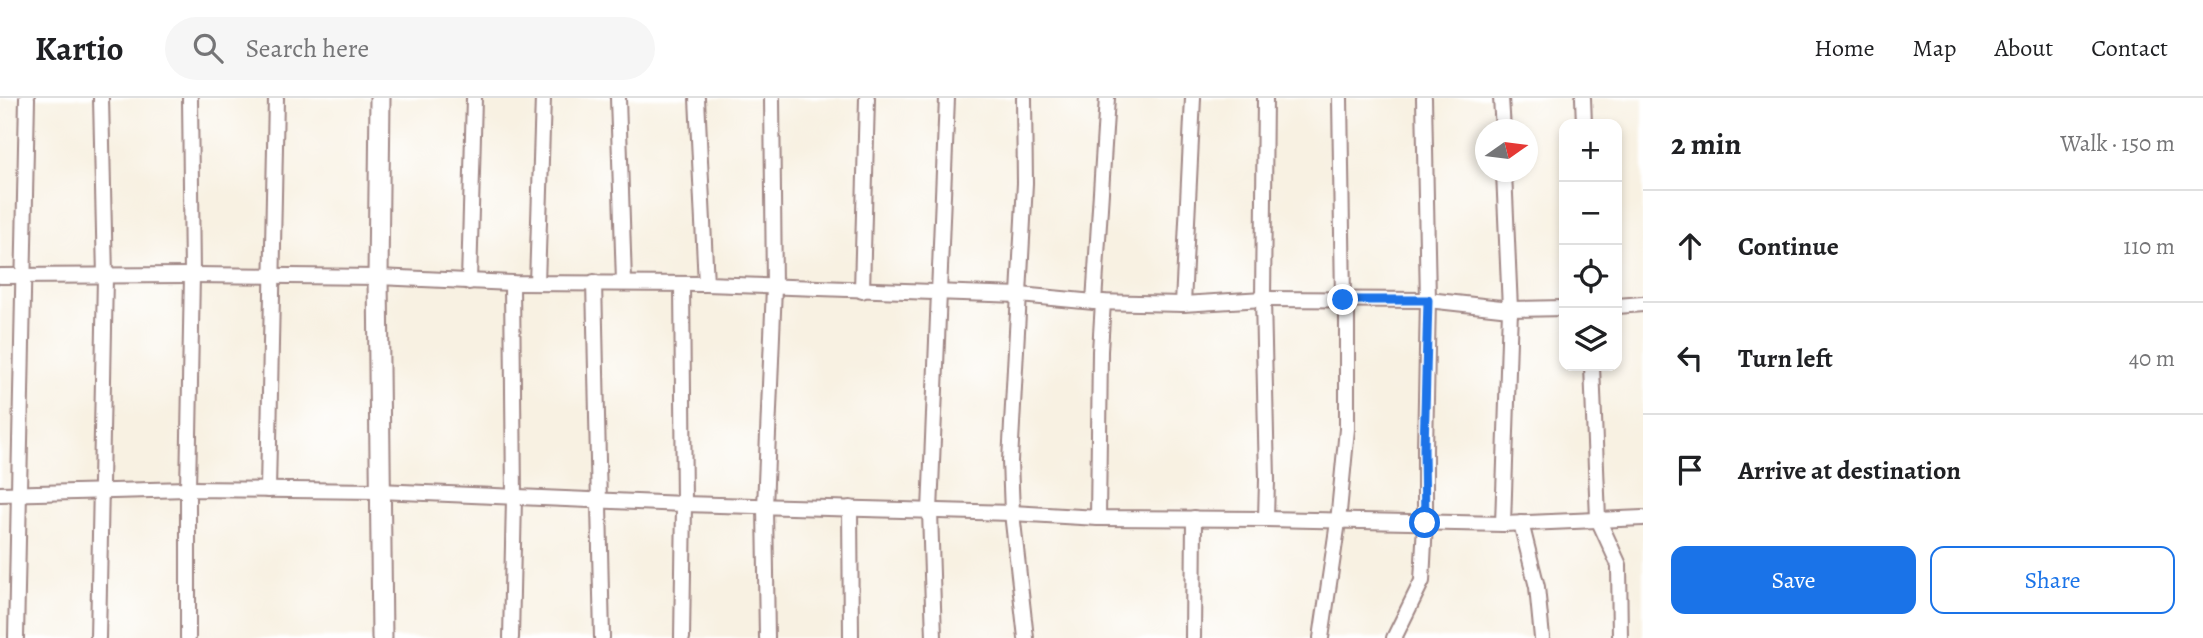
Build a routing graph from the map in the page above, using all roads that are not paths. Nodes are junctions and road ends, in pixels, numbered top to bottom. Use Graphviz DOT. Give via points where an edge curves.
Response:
graph roads {
  1 [pos="27,98"];
  2 [pos="101,98"];
  3 [pos="190,98"];
  4 [pos="276,98"];
  5 [pos="380,98"];
  6 [pos="474,98"];
  7 [pos="543,98"];
  8 [pos="618,98"];
  9 [pos="698,98"];
  10 [pos="772,98"];
  11 [pos="867,98"];
  12 [pos="947,98"];
  13 [pos="1024,98"];
  14 [pos="1107,98"];
  15 [pos="1193,98"];
  16 [pos="1265,98"];
  17 [pos="1340,98"];
  18 [pos="1424,98"];
  19 [pos="1501,98"];
  20 [pos="1583,98"];
  21 [pos="1502,119"];
  22 [pos="1584,119"];
  23 [pos="1504,182"];
  24 [pos="192,275"];
  25 [pos="0,276"];
  26 [pos="23,276"];
  27 [pos="105,276"];
  28 [pos="272,276"];
  29 [pos="378,277"];
  30 [pos="469,282"];
  31 [pos="594,282"];
  32 [pos="624,282"];
  33 [pos="512,283"];
  34 [pos="537,283"];
  35 [pos="706,284"];
  36 [pos="682,285"];
  37 [pos="774,287"];
  38 [pos="862,291"];
  39 [pos="940,291"];
  40 [pos="1020,295"];
  41 [pos="1264,299"];
  42 [pos="1345,300"];
  43 [pos="1428,300"];
  44 [pos="1099,302"];
  45 [pos="1184,304"];
  46 [pos="1643,304"];
  47 [pos="1622,306"];
  48 [pos="1559,308"];
  49 [pos="1510,309"];
  50 [pos="1592,371"];
  51 [pos="188,489"];
  52 [pos="268,490"];
  53 [pos="379,491"];
  54 [pos="99,492"];
  55 [pos="0,494"];
  56 [pos="19,495"];
  57 [pos="514,498"];
  58 [pos="600,501"];
  59 [pos="684,504"];
  60 [pos="765,507"];
  61 [pos="850,508"];
  62 [pos="930,511"];
  63 [pos="1012,513"];
  64 [pos="1098,518"];
  65 [pos="1194,518"];
  66 [pos="1643,518"];
  67 [pos="1266,519"];
  68 [pos="1598,519"];
  69 [pos="1338,522"];
  70 [pos="1425,523"];
  71 [pos="1521,523"];
  72 [pos="1503,524"];
  73 [pos="16,638"];
  74 [pos="98,638"];
  75 [pos="188,638"];
  76 [pos="382,638"];
  77 [pos="511,638"];
  78 [pos="602,638"];
  79 [pos="682,638"];
  80 [pos="766,638"];
  81 [pos="851,638"];
  82 [pos="934,638"];
  83 [pos="1026,638"];
  84 [pos="1193,638"];
  85 [pos="1321,638"];
  86 [pos="1394,638"];
  87 [pos="1542,638"];
  88 [pos="1620,638"];
  1 -- 26 [label="street"];
  2 -- 27 [label="street"];
  3 -- 24 [label="street"];
  4 -- 28 [label="street"];
  5 -- 29 [label="street"];
  6 -- 30 [label="street"];
  7 -- 34 [label="street"];
  8 -- 32 [label="street"];
  9 -- 35 [label="street"];
  10 -- 37 [label="street"];
  11 -- 38 [label="street"];
  12 -- 39 [label="street"];
  13 -- 40 [label="street"];
  14 -- 44 [label="street"];
  15 -- 45 [label="street"];
  16 -- 41 [label="street"];
  17 -- 42 [label="street"];
  18 -- 43 [label="street"];
  19 -- 21 [label="street"];
  20 -- 22 [label="street"];
  23 -- 49 [label="street"];
  24 -- 27 [label="street"];
  24 -- 28 [label="street"];
  24 -- 51 [label="street"];
  25 -- 26 [label="street"];
  26 -- 27 [label="street"];
  26 -- 56 [label="street"];
  27 -- 54 [label="street"];
  28 -- 29 [label="street"];
  28 -- 52 [label="street"];
  29 -- 30 [label="street"];
  29 -- 53 [label="street"];
  30 -- 33 [label="street"];
  31 -- 32 [label="street"];
  31 -- 34 [label="street"];
  31 -- 58 [label="street"];
  32 -- 36 [label="street"];
  33 -- 34 [label="street"];
  33 -- 57 [label="street"];
  35 -- 36 [label="street"];
  35 -- 37 [label="street"];
  36 -- 59 [label="street"];
  37 -- 38 [label="street"];
  37 -- 60 [label="street"];
  38 -- 39 [label="street"];
  39 -- 40 [label="street"];
  39 -- 62 [label="street"];
  40 -- 44 [label="street"];
  40 -- 63 [label="street" via="1010,461"];
  41 -- 42 [label="street"];
  41 -- 45 [label="street"];
  41 -- 67 [label="street"];
  42 -- 43 [label="street"];
  42 -- 69 [label="street" via="1347,429"];
  43 -- 49 [label="street"];
  43 -- 70 [label="street"];
  44 -- 45 [label="street"];
  44 -- 64 [label="street"];
  46 -- 47 [label="street"];
  48 -- 49 [label="street"];
  49 -- 72 [label="street"];
  50 -- 68 [label="street"];
  51 -- 52 [label="street"];
  51 -- 54 [label="street"];
  51 -- 75 [label="street"];
  52 -- 53 [label="street"];
  53 -- 57 [label="street"];
  53 -- 76 [label="street"];
  54 -- 56 [label="street"];
  54 -- 74 [label="street"];
  55 -- 56 [label="street"];
  56 -- 73 [label="street"];
  57 -- 58 [label="street"];
  57 -- 77 [label="street"];
  58 -- 59 [label="street"];
  58 -- 78 [label="street"];
  59 -- 60 [label="street"];
  59 -- 79 [label="street"];
  60 -- 61 [label="street"];
  60 -- 80 [label="street"];
  61 -- 62 [label="street"];
  61 -- 81 [label="street"];
  62 -- 63 [label="street"];
  62 -- 82 [label="street"];
  63 -- 64 [label="street"];
  63 -- 83 [label="street"];
  64 -- 65 [label="street"];
  65 -- 67 [label="street"];
  65 -- 84 [label="street"];
  66 -- 68 [label="street"];
  67 -- 69 [label="street"];
  68 -- 71 [label="street"];
  68 -- 88 [label="street" via="1619,565"];
  69 -- 70 [label="street"];
  69 -- 85 [label="street"];
  70 -- 72 [label="street"];
  70 -- 86 [label="street" via="1422,581"];
  71 -- 72 [label="street"];
  71 -- 87 [label="street" via="1537,587"];
}
